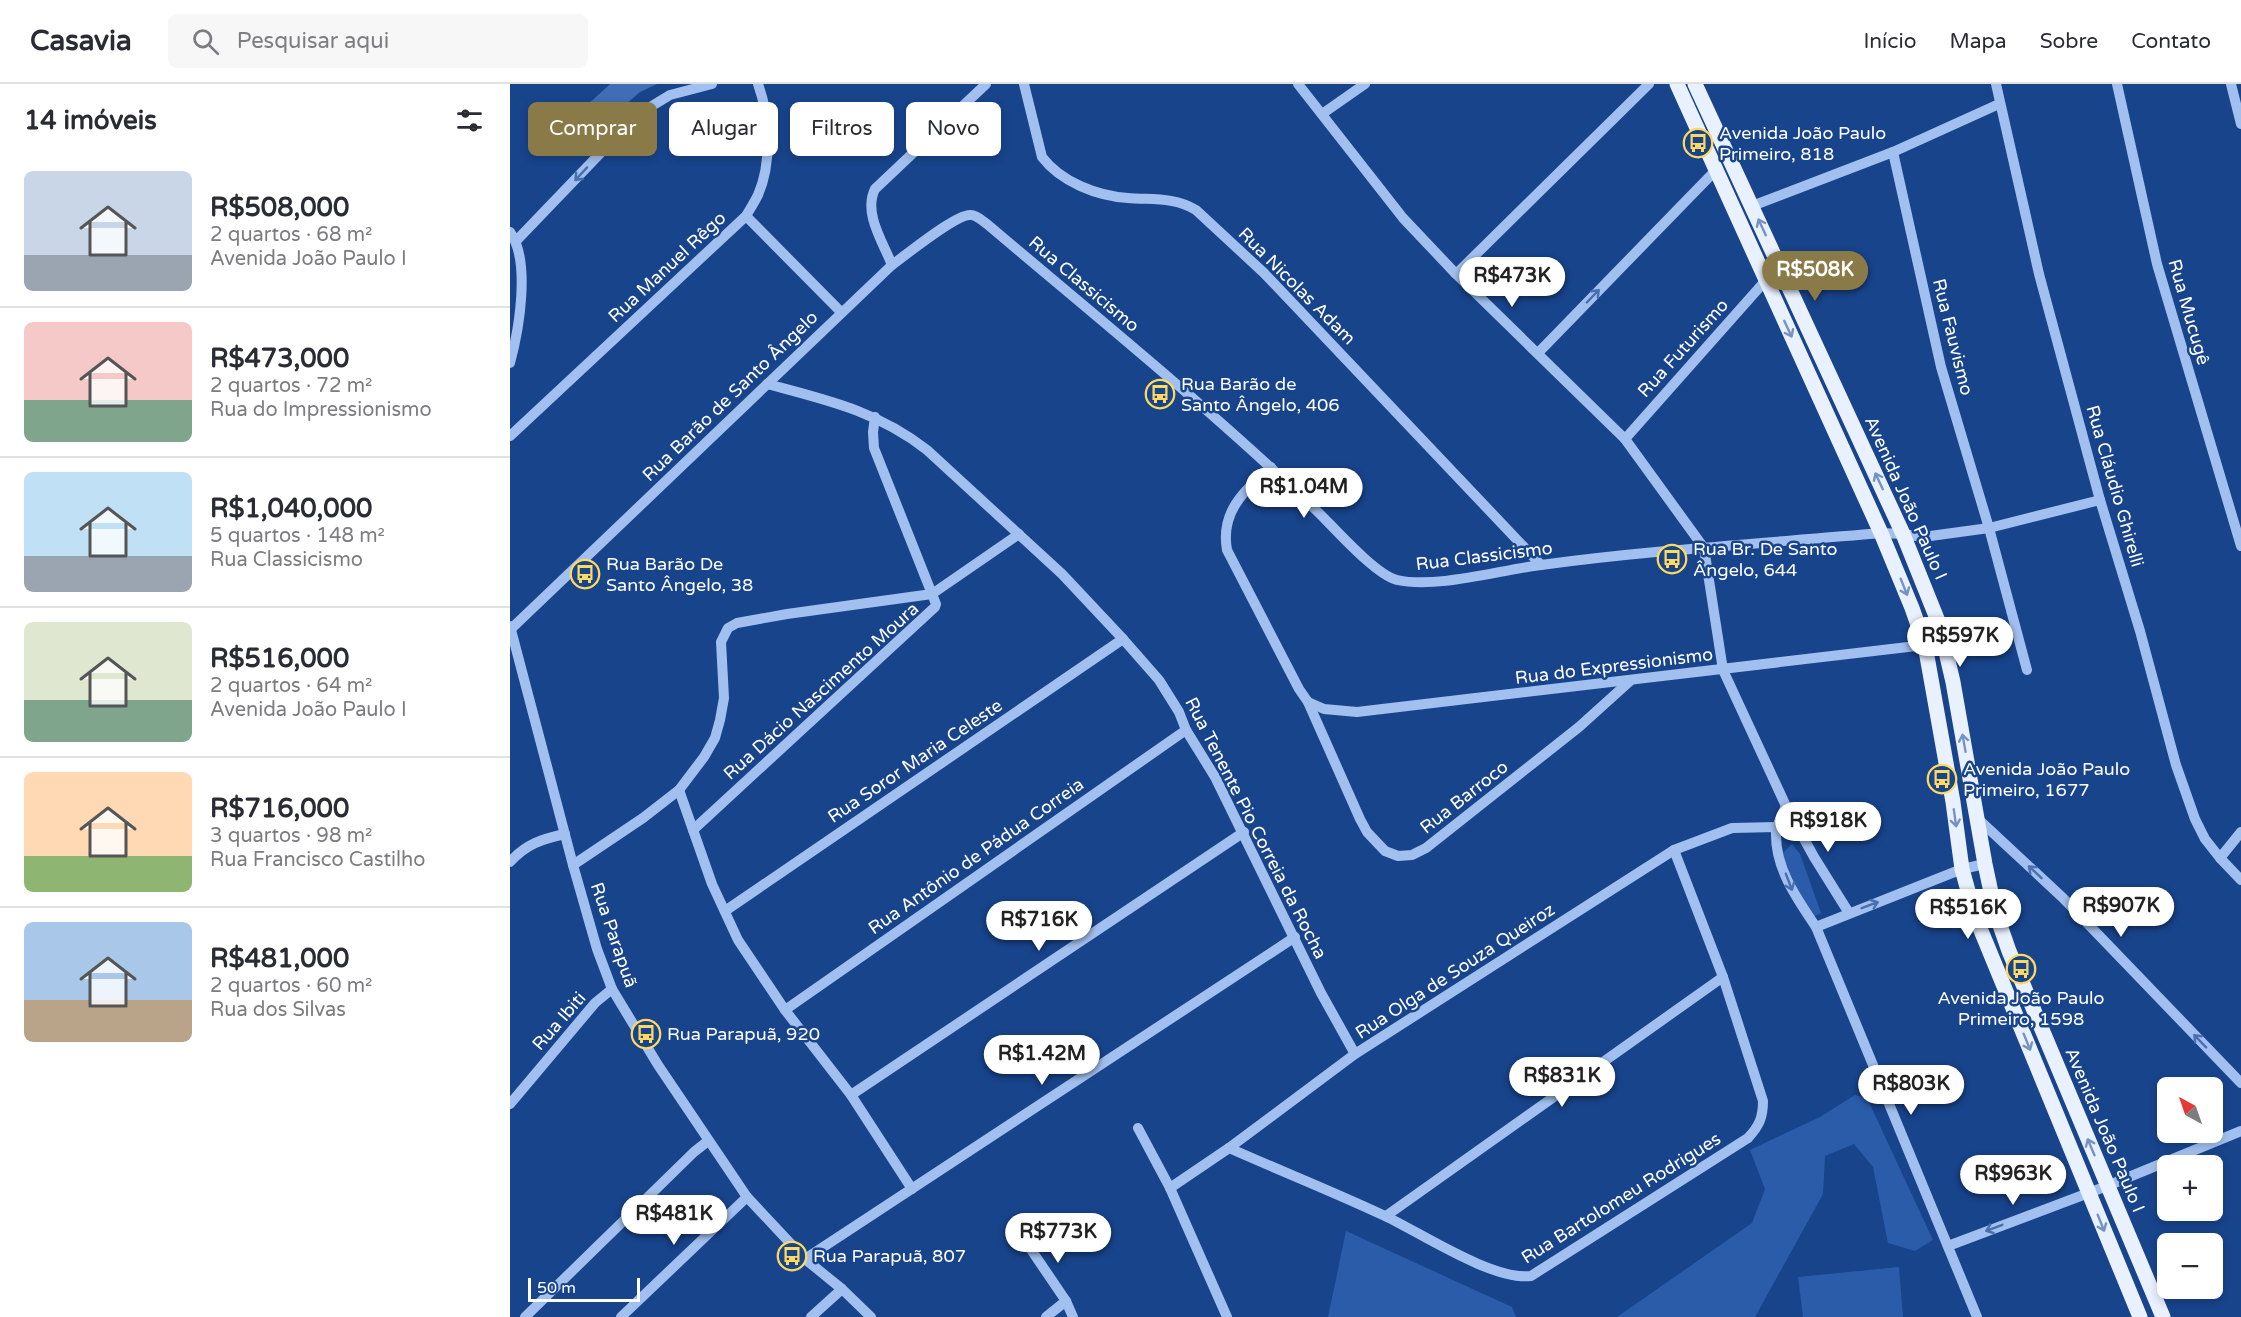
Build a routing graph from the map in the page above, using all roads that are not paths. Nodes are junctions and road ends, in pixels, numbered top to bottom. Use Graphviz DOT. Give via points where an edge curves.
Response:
graph roads {
  1 [pos="712,84"];
  2 [pos="758,84"];
  3 [pos="1024,84"];
  4 [pos="1298,84"];
  5 [pos="1365,84"];
  6 [pos="1649,84"];
  7 [pos="1677,84"];
  8 [pos="1695,84"];
  9 [pos="1995,84"];
  10 [pos="2116,84"];
  11 [pos="2231,84"];
  12 [pos="985,85"];
  13 [pos="1999,104"];
  14 [pos="1322,114"];
  15 [pos="2241,124"];
  16 [pos="1893,152"];
  17 [pos="1715,171"];
  18 [pos="1752,206"];
  19 [pos="746,216"];
  20 [pos="987,224"];
  21 [pos="513,237"];
  22 [pos="892,265"];
  23 [pos="1456,274"];
  24 [pos="1766,280"];
  25 [pos="510,290"];
  26 [pos="523,292"];
  27 [pos="841,312"];
  28 [pos="1538,353"];
  29 [pos="510,363"];
  30 [pos="767,384"];
  31 [pos="875,417"];
  32 [pos="510,436"];
  33 [pos="1625,439"];
  34 [pos="1271,467"];
  35 [pos="2100,500"];
  36 [pos="1989,528"];
  37 [pos="1881,533"];
  38 [pos="1019,534"];
  39 [pos="1903,534"];
  40 [pos="2241,546"];
  41 [pos="1704,548"];
  42 [pos="1541,565"];
  43 [pos="932,594"];
  44 [pos="510,628"];
  45 [pos="1123,639"];
  46 [pos="1925,645"];
  47 [pos="513,653"];
  48 [pos="1723,670"];
  49 [pos="2027,670"];
  50 [pos="1630,681"];
  51 [pos="1308,702"];
  52 [pos="1959,718"];
  53 [pos="1186,730"];
  54 [pos="679,790"];
  55 [pos="1786,806"];
  56 [pos="1977,818"];
  57 [pos="1777,827"];
  58 [pos="693,830"];
  59 [pos="1244,832"];
  60 [pos="2241,832"];
  61 [pos="565,834"];
  62 [pos="1674,850"];
  63 [pos="2220,858"];
  64 [pos="510,862"];
  65 [pos="1985,864"];
  66 [pos="573,865"];
  67 [pos="1962,869"];
  68 [pos="2241,880"];
  69 [pos="725,912"];
  70 [pos="1849,913"];
  71 [pos="1816,927"];
  72 [pos="1295,937"];
  73 [pos="1723,977"];
  74 [pos="612,989"];
  75 [pos="785,1010"];
  76 [pos="1355,1054"];
  77 [pos="2241,1083"];
  78 [pos="851,1095"];
  79 [pos="510,1104"];
  80 [pos="1138,1128"];
  81 [pos="2241,1131"];
  82 [pos="708,1141"];
  83 [pos="1229,1148"];
  84 [pos="2107,1186"];
  85 [pos="1170,1188"];
  86 [pos="912,1189"];
  87 [pos="2088,1193"];
  88 [pos="747,1197"];
  89 [pos="1386,1216"];
  90 [pos="1015,1226"];
  91 [pos="1948,1246"];
  92 [pos="806,1259"];
  93 [pos="842,1289"];
  94 [pos="1066,1300"];
  95 [pos="525,1317"];
  96 [pos="621,1317"];
  97 [pos="811,1317"];
  98 [pos="871,1317"];
  99 [pos="1046,1317"];
  100 [pos="1073,1317"];
  101 [pos="1227,1317"];
  102 [pos="1977,1317"];
  103 [pos="2140,1317"];
  104 [pos="2163,1317"];
  1 -- 21 [label="street, one-way" via="670,95 637,115"];
  2 -- 19 [label="street, Rua Manuel Rêgo" via="766,123 766,164 758,195"];
  3 -- 42 [label="street, Rua Nicolas Adam" via="1039,148 1049,166 1065,179 1092,190 1124,198 1165,198 1196,210 1264,273"];
  4 -- 14 [label="street"];
  5 -- 14 [label="street"];
  6 -- 23 [label="street"];
  7 -- 17 [label="main road, Avenida João Paulo I"];
  8 -- 18 [label="main road, Avenida João Paulo I"];
  9 -- 13 [label="street, Rua Cláudio Ghirelli"];
  10 -- 40 [label="street, Rua Mucugê" via="2157,264"];
  11 -- 15 [label="street"];
  12 -- 22 [label="street" via="875,189 870,202 872,216"];
  13 -- 16 [label="street"];
  13 -- 35 [label="street, Rua Cláudio Ghirelli" via="2039,274"];
  14 -- 23 [label="street" via="1403,218"];
  16 -- 18 [label="street"];
  16 -- 36 [label="street, Rua Fauvismo" via="1941,367"];
  17 -- 24 [label="main road, Avenida João Paulo I"];
  28 -- 17 [label="street, one-way"];
  39 -- 18 [label="main road, Avenida João Paulo I, one-way"];
  19 -- 27 [label="street"];
  19 -- 32 [label="street, Rua Manuel Rêgo"];
  20 -- 22 [label="street, Rua Barão de Santo Ângelo" via="974,215 966,215"];
  20 -- 34 [label="street, Rua Classicismo"];
  21 -- 26 [label="street"];
  22 -- 27 [label="street, Rua Barão de Santo Ângelo"];
  23 -- 28 [label="street"];
  24 -- 33 [label="street, Rua Futurismo"];
  24 -- 37 [label="main road, Avenida João Paulo I, one-way"];
  25 -- 26 [label="street"];
  26 -- 29 [label="street"];
  27 -- 30 [label="street, Rua Barão de Santo Ângelo"];
  28 -- 33 [label="street"];
  30 -- 31 [label="street, Rua Tenente Pio Correia da Rocha"];
  30 -- 44 [label="street, Rua Barão de Santo Ângelo"];
  31 -- 38 [label="street, Rua Tenente Pio Correia da Rocha" via="927,450"];
  31 -- 43 [label="street" via="874,448"];
  33 -- 41 [label="street"];
  34 -- 42 [label="street, Rua Classicismo" via="1389,578 1438,582"];
  34 -- 51 [label="street, Rua Barroco" via="1239,497 1227,523 1225,540"];
  35 -- 36 [label="street, Rua Classicismo"];
  35 -- 63 [label="street, Rua Cláudio Ghirelli" via="2186,796 2205,839"];
  36 -- 39 [label="street, Rua Classicismo" via="1923,537"];
  36 -- 49 [label="street, Rua Fauvismo"];
  37 -- 39 [label="street, Rua Classicismo"];
  37 -- 41 [label="street, Rua Classicismo"];
  37 -- 46 [label="main road, Avenida João Paulo I, one-way"];
  38 -- 43 [label="street, Rua Dácio Nascimento Moura"];
  38 -- 45 [label="street, Rua Tenente Pio Correia da Rocha"];
  39 -- 52 [label="main road, Avenida João Paulo I" via="1940,627"];
  41 -- 42 [label="street, Rua Classicismo"];
  41 -- 48 [label="street"];
  43 -- 54 [label="street" via="787,614 728,628 721,642 724,698 715,738"];
  43 -- 58 [label="street, Rua Dácio Nascimento Moura" via="936,604 932,612"];
  44 -- 47 [label="street, Rua Parapuã"];
  45 -- 53 [label="street, Rua Tenente Pio Correia da Rocha" via="1166,690"];
  45 -- 69 [label="street, Rua Soror Maria Celeste"];
  46 -- 48 [label="street, Rua do Expressionismo"];
  46 -- 52 [label="main road" via="1932,649 1943,669"];
  46 -- 67 [label="main road, Avenida João Paulo I, one-way"];
  47 -- 61 [label="street, Rua Parapuã"];
  48 -- 50 [label="street, Rua do Expressionismo"];
  48 -- 55 [label="street"];
  50 -- 51 [label="street, Rua do Expressionismo" via="1357,712 1323,709"];
  50 -- 51 [label="street, Rua Barroco" via="1579,728 1440,838 1412,855 1398,856 1385,851 1367,832"];
  56 -- 52 [label="main road, Avenida João Paulo I, one-way"];
  53 -- 59 [label="street, Rua Tenente Pio Correia da Rocha"];
  53 -- 75 [label="street, Rua Antônio de Pádua Correia"];
  54 -- 58 [label="street"];
  54 -- 66 [label="street"];
  55 -- 57 [label="street"];
  55 -- 70 [label="street"];
  56 -- 65 [label="main road, Avenida João Paulo I"];
  77 -- 56 [label="street, one-way" via="2063,898"];
  57 -- 62 [label="street, Rua Olga de Souza Queiroz" via="1732,828"];
  57 -- 71 [label="street, one-way" via="1778,848 1790,888"];
  58 -- 69 [label="street"];
  59 -- 72 [label="street, Rua Tenente Pio Correia da Rocha"];
  59 -- 78 [label="street"];
  60 -- 63 [label="street"];
  61 -- 64 [label="street" via="536,841"];
  61 -- 66 [label="street, Rua Parapuã"];
  62 -- 73 [label="street, Rua Bartolomeu Rodrigues"];
  62 -- 76 [label="street, Rua Olga de Souza Queiroz"];
  63 -- 68 [label="street, Rua Cláudio Ghirelli"];
  65 -- 67 [label="street"];
  84 -- 65 [label="main road, Avenida João Paulo I, one-way" via="2009,951"];
  66 -- 74 [label="street, Rua Parapuã"];
  70 -- 67 [label="street, one-way"];
  67 -- 87 [label="main road, Avenida João Paulo I, one-way" via="1975,916"];
  69 -- 75 [label="street" via="738,940"];
  70 -- 71 [label="street"];
  71 -- 91 [label="street"];
  72 -- 76 [label="street, Rua Tenente Pio Correia da Rocha"];
  72 -- 86 [label="street"];
  73 -- 89 [label="street"];
  73 -- 89 [label="street, Rua Bartolomeu Rodrigues" via="1763,1101 1761,1122 1748,1138 1531,1276 1519,1278 1494,1270"];
  74 -- 79 [label="street, Rua Ibiti" via="595,1003"];
  74 -- 82 [label="street, Rua Parapuã"];
  75 -- 78 [label="street"];
  76 -- 83 [label="street, Rua Olga de Souza Queiroz"];
  78 -- 86 [label="street"];
  80 -- 85 [label="street"];
  81 -- 84 [label="street"];
  82 -- 88 [label="street, Rua Parapuã"];
  82 -- 95 [label="street"];
  83 -- 85 [label="street, Rua Olga de Souza Queiroz"];
  83 -- 89 [label="street, Rua Bartolomeu Rodrigues"];
  84 -- 87 [label="street"];
  84 -- 104 [label="main road, Avenida João Paulo I"];
  85 -- 101 [label="street"];
  86 -- 92 [label="street"];
  87 -- 91 [label="street, one-way"];
  87 -- 103 [label="main road, Avenida João Paulo I, one-way"];
  88 -- 92 [label="street, Rua Parapuã"];
  88 -- 96 [label="street"];
  90 -- 94 [label="street"];
  91 -- 102 [label="street"];
  92 -- 93 [label="street, Rua Parapuã"];
  93 -- 97 [label="street"];
  93 -- 98 [label="street, Rua Parapuã"];
  94 -- 99 [label="street"];
  94 -- 100 [label="street"];
}
